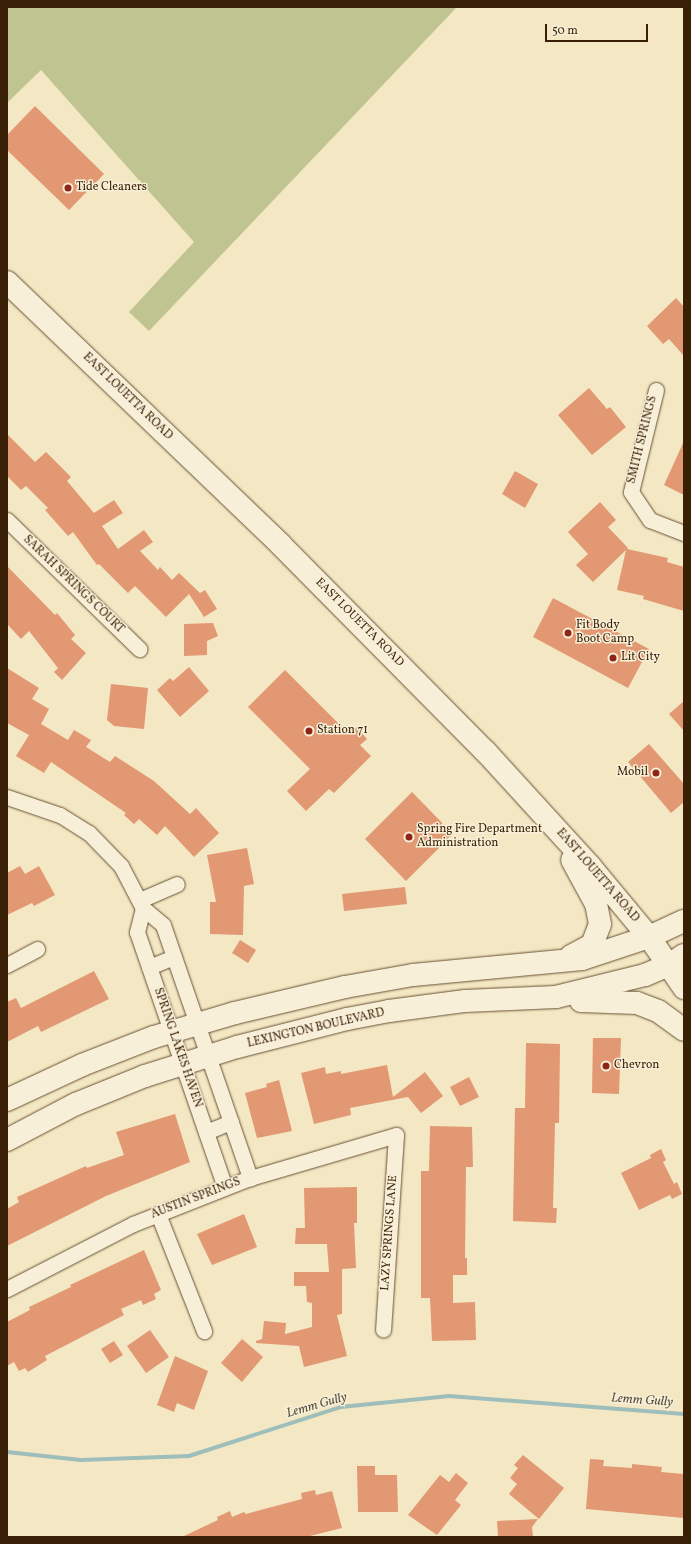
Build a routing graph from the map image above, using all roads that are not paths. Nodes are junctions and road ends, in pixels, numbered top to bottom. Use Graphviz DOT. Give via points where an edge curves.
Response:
graph roads {
  1 [pos="7,282"];
  2 [pos="656,390"];
  3 [pos="7,520"];
  4 [pos="684,533"];
  5 [pos="139,649"];
  6 [pos="7,797"];
  7 [pos="551,822"];
  8 [pos="177,884"];
  9 [pos="142,904"];
  10 [pos="684,921"];
  11 [pos="649,937"];
  12 [pos="37,949"];
  13 [pos="174,957"];
  14 [pos="676,960"];
  15 [pos="553,963"];
  16 [pos="7,965"];
  17 [pos="149,967"];
  18 [pos="684,988"];
  19 [pos="556,997"];
  20 [pos="198,1024"];
  21 [pos="684,1030"];
  22 [pos="172,1032"];
  23 [pos="208,1057"];
  24 [pos="183,1064"];
  25 [pos="7,1100"];
  26 [pos="231,1122"];
  27 [pos="206,1132"];
  28 [pos="396,1135"];
  29 [pos="7,1140"];
  30 [pos="250,1178"];
  31 [pos="225,1187"];
  32 [pos="158,1214"];
  33 [pos="7,1289"];
  34 [pos="384,1330"];
  35 [pos="204,1331"];
  1 -- 7 [label="main road, EAST LOUETTA ROAD" via="281,545 486,752"];
  2 -- 4 [label="street, SMITH SPRINGS" via="631,492 650,520"];
  3 -- 5 [label="street, SARAH SPRINGS COURT"];
  6 -- 9 [label="street" via="60,815 80,826 121,866"];
  7 -- 11 [label="main road, EAST LOUETTA ROAD"];
  7 -- 15 [label="main road" via="596,904 600,924 596,938 586,950"];
  8 -- 9 [label="street"];
  9 -- 13 [label="street" via="163,925"];
  9 -- 17 [label="street, SPRING LAKES HAVEN" via="138,932"];
  10 -- 11 [label="main road"];
  11 -- 14 [label="main road, EAST LOUETTA ROAD"];
  11 -- 15 [label="main road" via="582,959"];
  12 -- 16 [label="street"];
  13 -- 17 [label="street"];
  13 -- 20 [label="street"];
  14 -- 18 [label="main road, EAST LOUETTA ROAD"];
  14 -- 19 [label="main road, LEXINGTON BOULEVARD" via="615,984"];
  15 -- 20 [label="main road" via="413,975 318,992"];
  17 -- 22 [label="street, SPRING LAKES HAVEN"];
  19 -- 21 [label="main road" via="573,1001 637,1003 658,1011"];
  19 -- 23 [label="main road, LEXINGTON BOULEVARD" via="465,1001 388,1011 347,1019"];
  20 -- 22 [label="main road"];
  20 -- 23 [label="street"];
  22 -- 24 [label="street, SPRING LAKES HAVEN"];
  22 -- 25 [label="main road" via="82,1065"];
  23 -- 24 [label="main road, LEXINGTON BOULEVARD"];
  23 -- 26 [label="street"];
  24 -- 27 [label="street, SPRING LAKES HAVEN"];
  24 -- 29 [label="main road, LEXINGTON BOULEVARD" via="145,1076 76,1104"];
  26 -- 27 [label="street"];
  26 -- 30 [label="street"];
  27 -- 31 [label="street, SPRING LAKES HAVEN"];
  28 -- 30 [label="street, AUSTIN SPRINGS"];
  28 -- 34 [label="street, LAZY SPRINGS LANE"];
  30 -- 31 [label="street, AUSTIN SPRINGS"];
  31 -- 32 [label="street, AUSTIN SPRINGS"];
  32 -- 33 [label="street, AUSTIN SPRINGS" via="133,1224"];
  32 -- 35 [label="street"];
}
